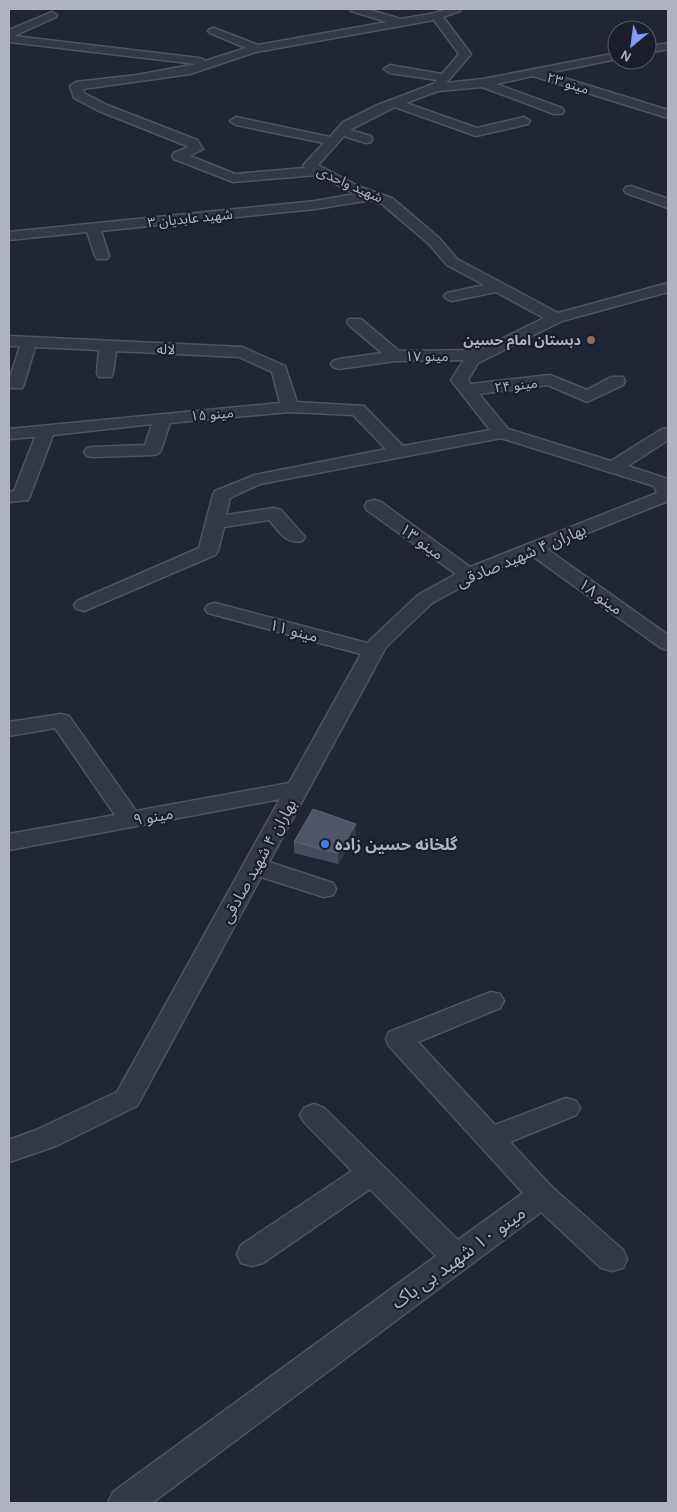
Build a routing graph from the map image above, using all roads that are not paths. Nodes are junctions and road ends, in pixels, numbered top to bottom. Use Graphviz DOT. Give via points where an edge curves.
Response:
graph roads {
  1 [pos="355,9"];
  2 [pos="456,9"];
  3 [pos="52,15"];
  4 [pos="437,16"];
  5 [pos="400,23"];
  6 [pos="214,31"];
  7 [pos="9,34"];
  8 [pos="9,39"];
  9 [pos="256,48"];
  10 [pos="607,58"];
  11 [pos="213,63"];
  12 [pos="390,69"];
  13 [pos="534,72"];
  14 [pos="442,83"];
  15 [pos="483,84"];
  16 [pos="394,103"];
  17 [pos="558,111"];
  18 [pos="668,114"];
  19 [pos="236,121"];
  20 [pos="524,121"];
  21 [pos="341,131"];
  22 [pos="366,138"];
  23 [pos="332,141"];
  24 [pos="320,171"];
  25 [pos="631,190"];
  26 [pos="370,196"];
  27 [pos="668,204"];
  28 [pos="92,229"];
  29 [pos="9,236"];
  30 [pos="102,256"];
  31 [pos="498,287"];
  32 [pos="668,287"];
  33 [pos="452,296"];
  34 [pos="556,318"];
  35 [pos="355,322"];
  36 [pos="9,341"];
  37 [pos="29,342"];
  38 [pos="108,346"];
  39 [pos="482,355"];
  40 [pos="395,356"];
  41 [pos="339,364"];
  42 [pos="105,373"];
  43 [pos="617,381"];
  44 [pos="16,384"];
  45 [pos="467,390"];
  46 [pos="290,408"];
  47 [pos="163,418"];
  48 [pos="46,430"];
  49 [pos="502,433"];
  50 [pos="668,433"];
  51 [pos="9,434"];
  52 [pos="93,452"];
  53 [pos="399,452"];
  54 [pos="612,468"];
  55 [pos="666,488"];
  56 [pos="9,497"];
  57 [pos="374,506"];
  58 [pos="216,522"];
  59 [pos="295,537"];
  60 [pos="534,548"];
  61 [pos="469,575"];
  62 [pos="84,605"];
  63 [pos="215,610"];
  64 [pos="668,644"];
  65 [pos="373,651"];
  66 [pos="9,729"];
  67 [pos="297,789"];
  68 [pos="130,820"];
  69 [pos="9,842"];
  70 [pos="255,866"];
  71 [pos="324,889"];
  72 [pos="491,1001"];
  73 [pos="566,1108"];
  74 [pos="314,1115"];
  75 [pos="490,1138"];
  76 [pos="9,1151"];
  77 [pos="372,1173"];
  78 [pos="542,1195"];
  79 [pos="252,1254"];
  80 [pos="457,1258"];
  81 [pos="612,1259"];
  82 [pos="125,1503"];
  1 -- 5 [label="street"];
  2 -- 4 [label="street"];
  3 -- 7 [label="street"];
  4 -- 5 [label="street"];
  4 -- 14 [label="street" via="465,54"];
  5 -- 9 [label="street"];
  6 -- 9 [label="street"];
  8 -- 11 [label="street"];
  9 -- 11 [label="street"];
  10 -- 13 [label="street"];
  11 -- 24 [label="street" via="190,70 76,86 78,95 103,108 192,143 196,149 179,156 233,178"];
  12 -- 14 [label="street"];
  13 -- 15 [label="street, مینو ۲۳"];
  13 -- 18 [label="street, مینو ۲۳"];
  14 -- 15 [label="street, مینو ۲۳" via="454,87"];
  14 -- 16 [label="street, شهید واحدی"];
  15 -- 17 [label="street"];
  16 -- 20 [label="street" via="476,132"];
  16 -- 21 [label="street, شهید واحدی" via="347,125"];
  19 -- 23 [label="street"];
  21 -- 22 [label="street"];
  21 -- 23 [label="street, شهید واحدی"];
  23 -- 24 [label="street, شهید واحدی" via="310,166"];
  24 -- 26 [label="street, شهید واحدی"];
  25 -- 27 [label="street"];
  26 -- 28 [label="street, شهید عابدیان ۳"];
  26 -- 31 [label="street, شهید واحدی" via="387,201 434,241 452,262"];
  28 -- 29 [label="street, شهید عابدیان ۳"];
  28 -- 30 [label="street"];
  31 -- 33 [label="street"];
  31 -- 34 [label="street, شهید واحدی"];
  32 -- 34 [label="street"];
  34 -- 39 [label="street"];
  35 -- 40 [label="street, مینو ۱۷"];
  36 -- 37 [label="street, لاله"];
  37 -- 38 [label="street, لاله"];
  37 -- 44 [label="street"];
  38 -- 42 [label="street"];
  38 -- 46 [label="street, لاله" via="242,352 279,368"];
  39 -- 40 [label="street, مینو ۱۷"];
  39 -- 45 [label="street" via="472,360 459,380"];
  40 -- 41 [label="street"];
  43 -- 45 [label="street, مینو ۲۴" via="587,396 550,380"];
  45 -- 49 [label="street"];
  46 -- 47 [label="street, مینو ۱۵"];
  46 -- 53 [label="street, مینو ۱۵" via="358,410"];
  47 -- 48 [label="street, مینو ۱۵"];
  47 -- 52 [label="street" via="152,450"];
  48 -- 51 [label="street, مینو ۱۵"];
  48 -- 56 [label="street" via="22,496"];
  49 -- 53 [label="street"];
  49 -- 54 [label="street, بهاران ۴ شهید صادقی"];
  50 -- 54 [label="street"];
  53 -- 58 [label="street" via="254,480 222,495"];
  54 -- 55 [label="street, بهاران ۴ شهید صادقی" via="662,483"];
  55 -- 60 [label="street, بهاران ۴ شهید صادقی" via="667,495"];
  57 -- 61 [label="street, مینو ۱۳"];
  58 -- 59 [label="street" via="274,514"];
  58 -- 62 [label="street" via="208,551"];
  60 -- 61 [label="street, بهاران ۴ شهید صادقی"];
  60 -- 64 [label="street, مینو ۱۸"];
  61 -- 65 [label="street, بهاران ۴ شهید صادقی" via="424,599"];
  63 -- 65 [label="street, مینو ۱۱"];
  65 -- 67 [label="street, بهاران ۴ شهید صادقی"];
  66 -- 68 [label="street" via="61,721"];
  67 -- 68 [label="street, مینو ۹"];
  67 -- 70 [label="street, بهاران ۴ شهید صادقی"];
  68 -- 69 [label="street, مینو ۹"];
  70 -- 71 [label="street"];
  70 -- 76 [label="street, بهاران ۴ شهید صادقی" via="127,1099 46,1138"];
  72 -- 75 [label="street, مینو ۱۰ شهید بی باک" via="399,1039"];
  73 -- 75 [label="street"];
  74 -- 77 [label="street"];
  75 -- 78 [label="street, مینو ۱۰ شهید بی باک"];
  77 -- 79 [label="street"];
  77 -- 80 [label="street"];
  78 -- 80 [label="street, مینو ۱۰ شهید بی باک"];
  78 -- 81 [label="street"];
  80 -- 82 [label="street, مینو ۱۰ شهید بی باک"];
}
